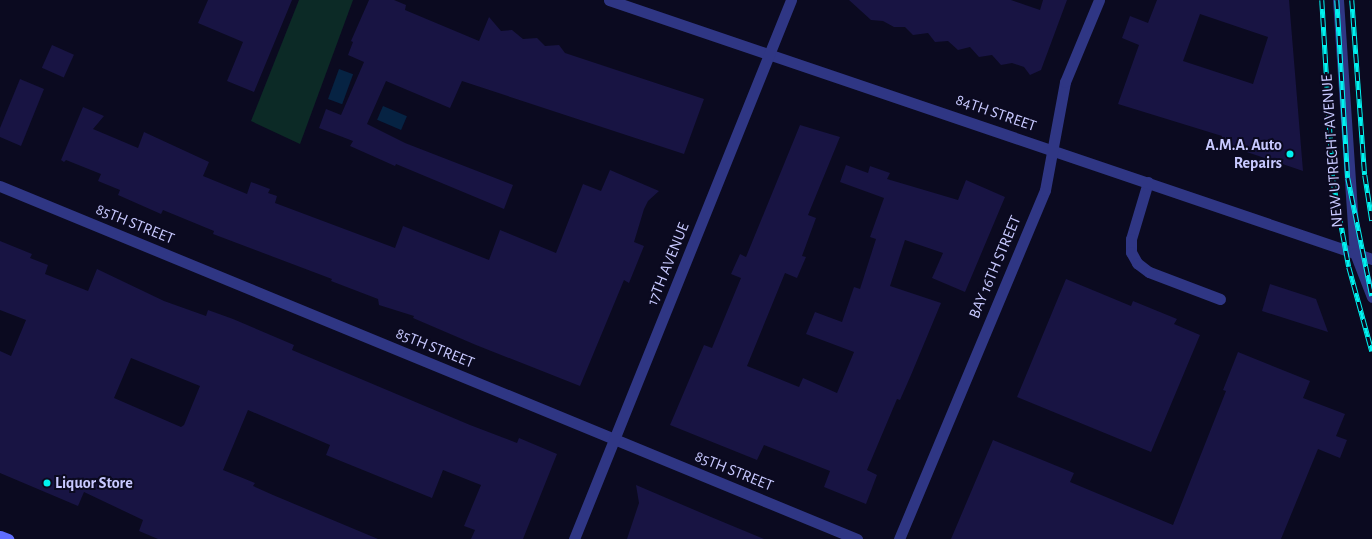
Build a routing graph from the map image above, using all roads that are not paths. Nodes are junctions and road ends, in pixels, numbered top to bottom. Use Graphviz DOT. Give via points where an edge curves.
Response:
graph roads {
  1 [pos="609,0"];
  2 [pos="791,0"];
  3 [pos="1099,0"];
  4 [pos="1338,0"];
  5 [pos="768,53"];
  6 [pos="1054,150"];
  7 [pos="1148,182"];
  8 [pos="0,186"];
  9 [pos="1355,253"];
  10 [pos="1372,259"];
  11 [pos="1372,296"];
  12 [pos="1220,299"];
  13 [pos="615,440"];
  14 [pos="0,536"];
  15 [pos="8,539"];
  16 [pos="574,539"];
  17 [pos="857,539"];
  18 [pos="899,539"];
  1 -- 5 [label="street, 84TH STREET"];
  2 -- 5 [label="street, 17TH AVENUE"];
  3 -- 6 [label="street, BAY 16TH STREET" via="1065,82"];
  4 -- 9 [label="street, NEW UTRECHT AVENUE"];
  5 -- 6 [label="street, 84TH STREET"];
  5 -- 13 [label="street, 17TH AVENUE"];
  6 -- 7 [label="street, 84TH STREET"];
  6 -- 18 [label="street, BAY 16TH STREET" via="1045,190"];
  7 -- 9 [label="street, 84TH STREET"];
  7 -- 12 [label="street" via="1131,239 1131,252 1137,263 1149,272"];
  8 -- 13 [label="street, 85TH STREET"];
  9 -- 10 [label="street, 84TH STREET"];
  9 -- 11 [label="street, NEW UTRECHT AVENUE"];
  13 -- 16 [label="street, 17TH AVENUE"];
  13 -- 17 [label="street, 85TH STREET"];
  14 -- 15 [label="main road"];
}
